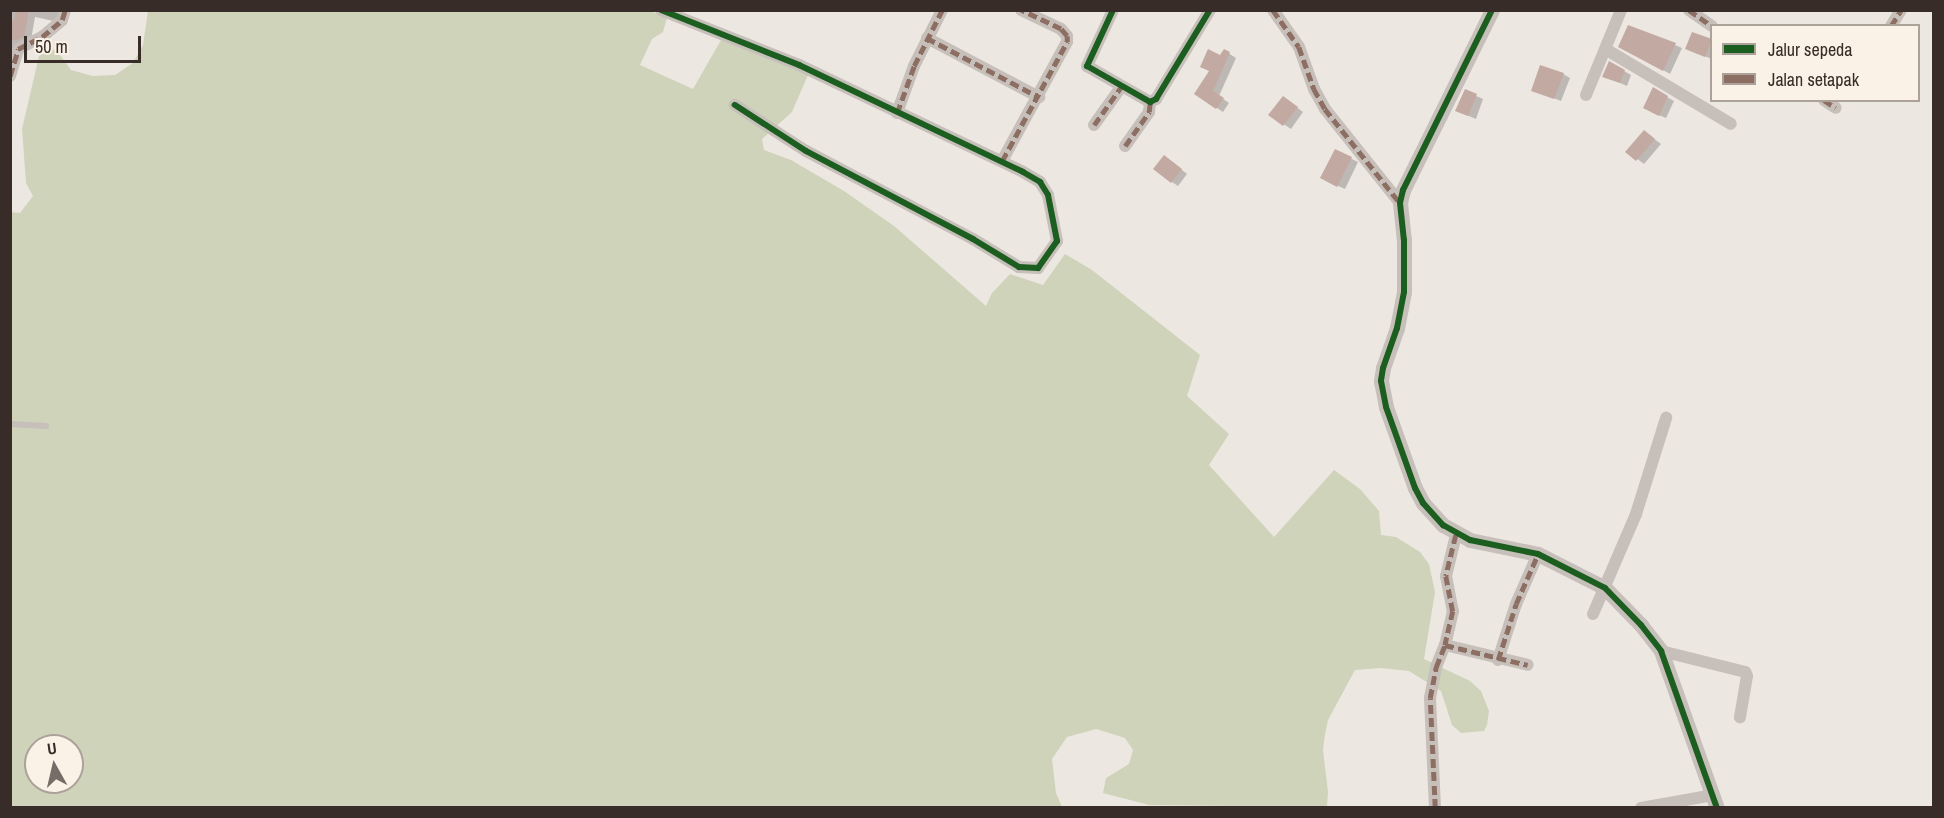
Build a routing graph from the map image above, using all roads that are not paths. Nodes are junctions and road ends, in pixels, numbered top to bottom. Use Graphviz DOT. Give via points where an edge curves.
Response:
graph roads {
  1 [pos="65,10"];
  2 [pos="662,10"];
  3 [pos="942,10"];
  4 [pos="1021,10"];
  5 [pos="1113,10"];
  6 [pos="1210,10"];
  7 [pos="1273,10"];
  8 [pos="1492,10"];
  9 [pos="1621,10"];
  10 [pos="1689,10"];
  11 [pos="1900,10"];
  12 [pos="1892,24"];
  13 [pos="1710,25"];
  14 [pos="927,38"];
  15 [pos="14,48"];
  16 [pos="1607,50"];
  17 [pos="10,76"];
  18 [pos="1121,87"];
  19 [pos="1586,95"];
  20 [pos="1039,97"];
  21 [pos="1150,102"];
  22 [pos="1827,102"];
  23 [pos="735,105"];
  24 [pos="1836,108"];
  25 [pos="897,112"];
  26 [pos="1731,124"];
  27 [pos="1094,125"];
  28 [pos="1125,146"];
  29 [pos="1002,161"];
  30 [pos="1400,203"];
  31 [pos="1666,418"];
  32 [pos="10,424"];
  33 [pos="46,426"];
  34 [pos="1456,534"];
  35 [pos="1538,554"];
  36 [pos="1605,588"];
  37 [pos="1593,614"];
  38 [pos="1445,645"];
  39 [pos="1661,651"];
  40 [pos="1498,660"];
  41 [pos="1528,665"];
  42 [pos="1740,717"];
  43 [pos="1715,801"];
  44 [pos="1435,807"];
  45 [pos="1641,807"];
  1 -- 15 [label="street" via="62,20 42,37"];
  2 -- 25 [label="street" via="799,65"];
  3 -- 14 [label="street"];
  4 -- 20 [label="street" via="1067,36"];
  5 -- 18 [label="street" via="1087,64"];
  6 -- 21 [label="street" via="1156,99"];
  7 -- 30 [label="street" via="1299,47 1325,109"];
  8 -- 30 [label="street" via="1415,160"];
  9 -- 16 [label="street"];
  10 -- 13 [label="street"];
  11 -- 12 [label="street"];
  14 -- 20 [label="street"];
  14 -- 25 [label="street"];
  15 -- 17 [label="street"];
  16 -- 19 [label="street"];
  16 -- 26 [label="street"];
  18 -- 21 [label="street"];
  18 -- 27 [label="street"];
  20 -- 29 [label="street"];
  21 -- 28 [label="street" via="1149,112"];
  22 -- 24 [label="street"];
  23 -- 29 [label="street" via="806,151 973,238 1005,260 1019,267 1038,268 1057,242 1048,195 1040,182"];
  25 -- 29 [label="street"];
  30 -- 34 [label="street" via="1404,292 1383,368 1382,393 1419,495 1431,513"];
  31 -- 36 [label="street" via="1643,494"];
  32 -- 33 [label="lane"];
  34 -- 35 [label="street"];
  34 -- 38 [label="street" via="1446,576 1453,611"];
  35 -- 36 [label="street"];
  35 -- 40 [label="street"];
  36 -- 37 [label="street"];
  36 -- 39 [label="street"];
  38 -- 40 [label="street"];
  38 -- 44 [label="street" via="1430,698"];
  39 -- 42 [label="street" via="1745,672"];
  39 -- 43 [label="street"];
  40 -- 41 [label="street"];
  43 -- 45 [label="street"];
}
